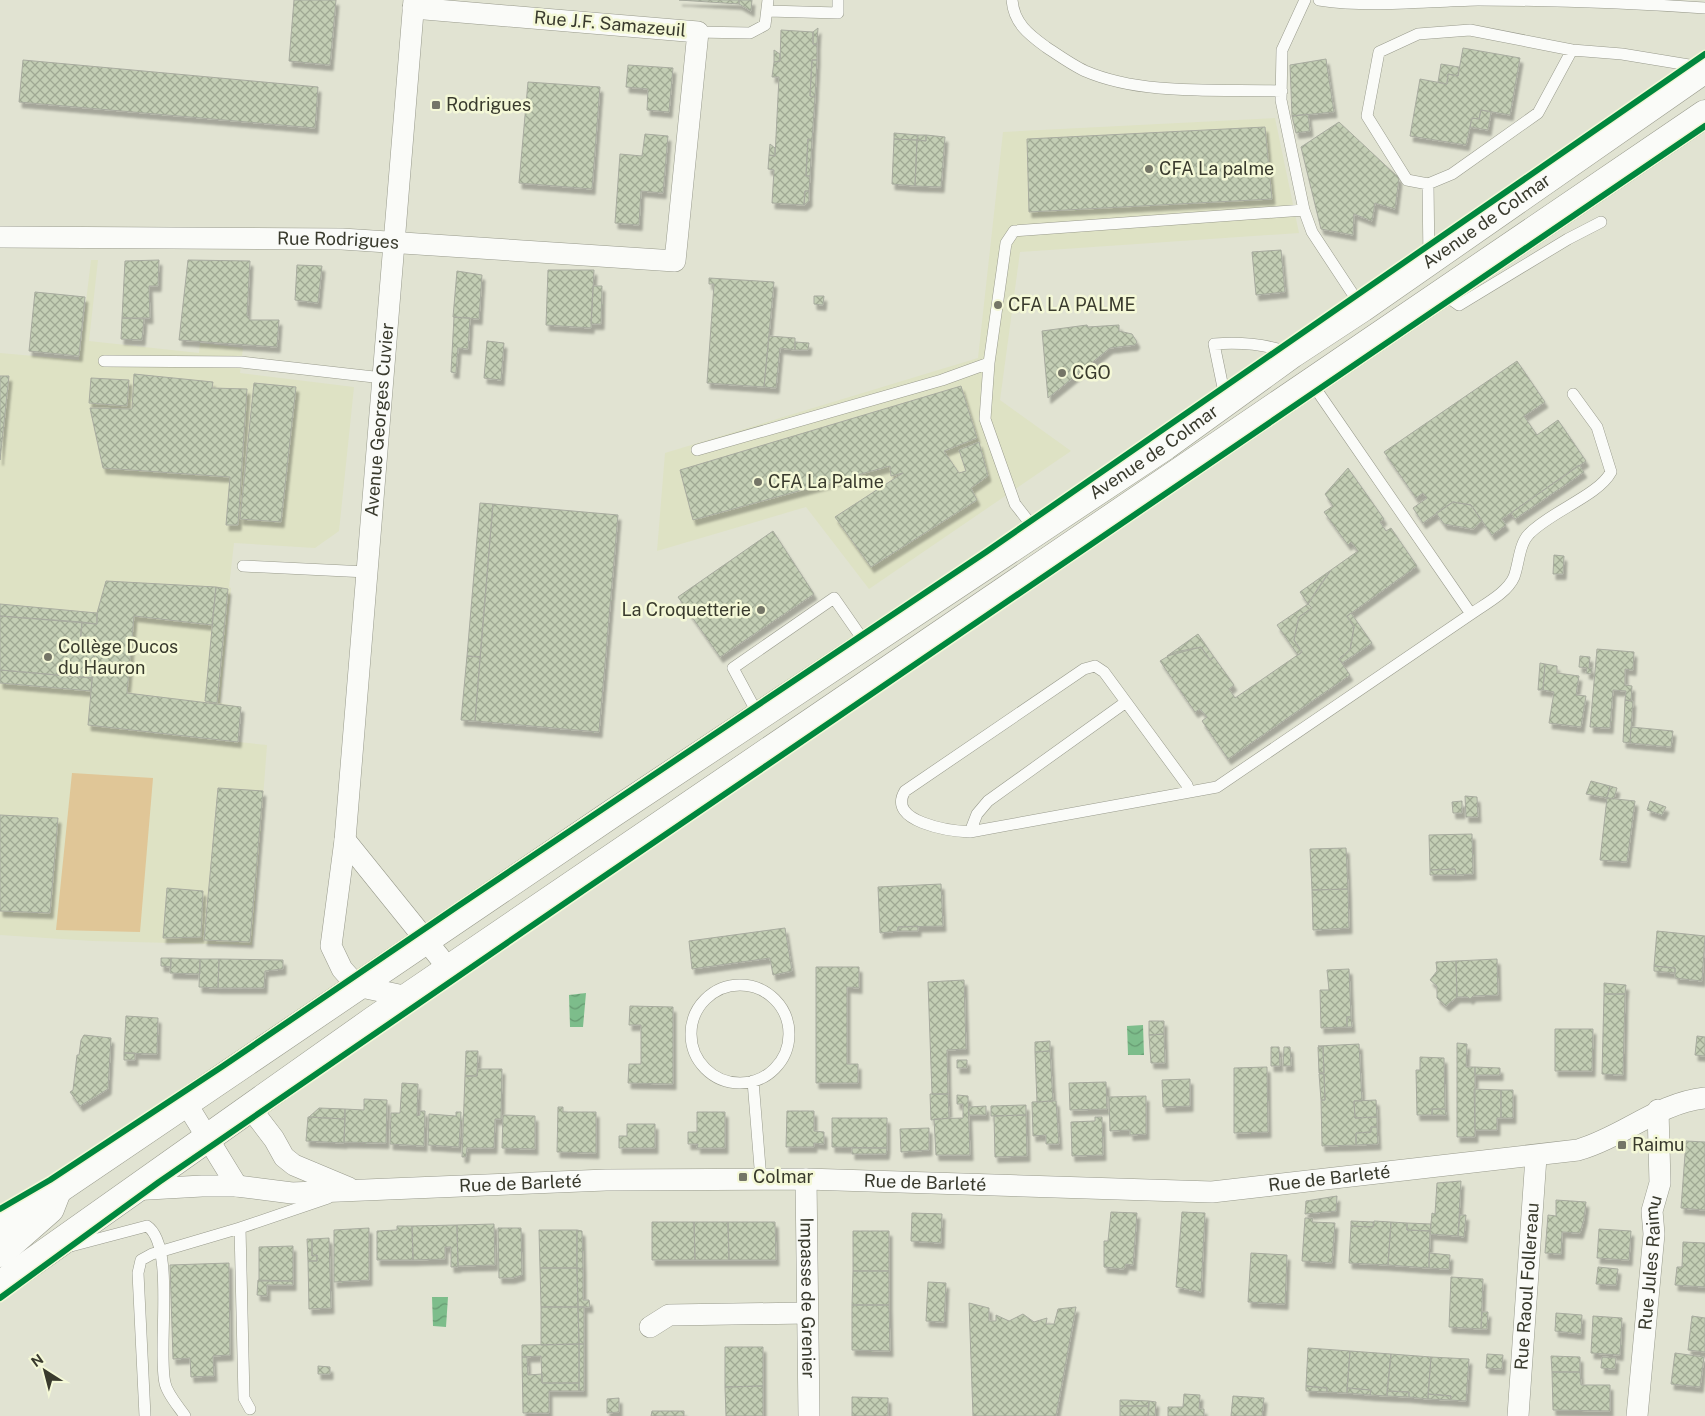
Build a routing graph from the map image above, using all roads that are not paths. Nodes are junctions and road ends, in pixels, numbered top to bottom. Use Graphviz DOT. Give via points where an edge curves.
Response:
graph roads {
  1 [pos="838,0"];
  2 [pos="1012,0"];
  3 [pos="1305,0"];
  4 [pos="1319,0"];
  5 [pos="413,4"];
  6 [pos="768,5"];
  7 [pos="1705,8"];
  8 [pos="696,32"];
  9 [pos="1572,50"];
  10 [pos="1705,68"];
  11 [pos="1282,91"];
  12 [pos="1705,114"];
  13 [pos="1428,184"];
  14 [pos="1304,210"];
  15 [pos="1601,222"];
  16 [pos="0,237"];
  17 [pos="394,243"];
  18 [pos="675,261"];
  19 [pos="1429,261"];
  20 [pos="1442,293"];
  21 [pos="1362,308"];
  22 [pos="1292,354"];
  23 [pos="104,361"];
  24 [pos="989,363"];
  25 [pos="383,378"];
  26 [pos="1311,382"];
  27 [pos="1573,394"];
  28 [pos="1226,402"];
  29 [pos="697,450"];
  30 [pos="1036,531"];
  31 [pos="243,566"];
  32 [pos="367,572"];
  33 [pos="1471,614"];
  34 [pos="866,644"];
  35 [pos="1126,702"];
  36 [pos="750,722"];
  37 [pos="1189,792"];
  38 [pos="970,832"];
  39 [pos="345,840"];
  40 [pos="426,940"];
  41 [pos="449,968"];
  42 [pos="357,986"];
  43 [pos="408,997"];
  44 [pos="753,1081"];
  45 [pos="1705,1098"];
  46 [pos="186,1103"];
  47 [pos="251,1109"];
  48 [pos="1658,1110"];
  49 [pos="207,1137"];
  50 [pos="1536,1157"];
  51 [pos="806,1179"];
  52 [pos="762,1180"];
  53 [pos="237,1186"];
  54 [pos="131,1190"];
  55 [pos="351,1190"];
  56 [pos="57,1191"];
  57 [pos="2,1227"];
  58 [pos="240,1228"];
  59 [pos="161,1251"];
  60 [pos="48,1252"];
  61 [pos="0,1253"];
  62 [pos="0,1285"];
  63 [pos="807,1313"];
  64 [pos="650,1327"];
  65 [pos="250,1409"];
  66 [pos="145,1416"];
  67 [pos="185,1416"];
  68 [pos="809,1416"];
  69 [pos="1518,1416"];
  70 [pos="1637,1416"];
  1 -- 6 [label="lane" via="838,13"];
  2 -- 11 [label="lane" via="1018,22 1027,33 1085,71 1148,87"];
  3 -- 11 [label="lane" via="1282,50"];
  4 -- 7 [label="lane" via="1344,4 1477,0"];
  5 -- 8 [label="street, Rue J.F. Samazeuil"];
  5 -- 17 [label="street, Avenue Georges Cuvier"];
  6 -- 8 [label="lane" via="765,25 750,33"];
  8 -- 18 [label="street, Rue J.F. Samazeuil"];
  9 -- 10 [label="lane" via="1622,54"];
  9 -- 13 [label="lane" via="1538,114 1452,174"];
  9 -- 13 [label="lane" via="1470,30 1418,34 1379,52 1367,116 1407,180"];
  10 -- 19 [label="main road, Avenue de Colmar"];
  11 -- 14 [label="lane" via="1281,100"];
  12 -- 20 [label="main road, Avenue de Colmar"];
  13 -- 19 [label="lane"];
  14 -- 21 [label="lane" via="1312,232"];
  14 -- 24 [label="lane" via="1014,231 1006,242"];
  15 -- 20 [label="lane" via="1458,305"];
  16 -- 17 [label="street, Rue Rodrigues" via="342,239"];
  17 -- 18 [label="street, Rue Rodrigues"];
  17 -- 25 [label="street, Avenue Georges Cuvier"];
  19 -- 21 [label="main road, Avenue de Colmar"];
  20 -- 26 [label="main road, Avenue de Colmar"];
  21 -- 22 [label="main road, Avenue de Colmar"];
  22 -- 28 [label="main road, Avenue de Colmar"];
  22 -- 28 [label="lane" via="1238,342 1214,344"];
  23 -- 25 [label="lane" via="241,362"];
  24 -- 29 [label="lane" via="942,380"];
  24 -- 30 [label="lane" via="985,419 1015,504"];
  25 -- 32 [label="street, Avenue Georges Cuvier"];
  26 -- 33 [label="lane"];
  26 -- 41 [label="main road, Avenue de Colmar"];
  27 -- 33 [label="lane" via="1597,427 1611,472 1606,482 1551,516 1528,535 1508,587"];
  28 -- 30 [label="main road, Avenue de Colmar"];
  30 -- 34 [label="main road, Avenue de Colmar"];
  31 -- 32 [label="lane"];
  32 -- 39 [label="street, Avenue Georges Cuvier"];
  33 -- 37 [label="lane" via="1217,787"];
  34 -- 36 [label="main road, Avenue de Colmar"];
  34 -- 36 [label="lane" via="834,598 733,668 754,707"];
  35 -- 37 [label="lane"];
  35 -- 38 [label="lane" via="988,801 977,814"];
  35 -- 38 [label="lane" via="1104,672 1095,666 1084,669 904,791 900,804 907,815 925,824"];
  36 -- 40 [label="main road, Avenue de Colmar"];
  37 -- 38 [label="lane"];
  39 -- 40 [label="street"];
  39 -- 42 [label="street, Avenue Georges Cuvier" via="331,946 342,968"];
  40 -- 41 [label="street"];
  40 -- 42 [label="main road, Avenue de Colmar"];
  41 -- 43 [label="main road, Avenue de Colmar"];
  42 -- 43 [label="street"];
  42 -- 46 [label="main road, Avenue de Colmar"];
  43 -- 47 [label="main road, Avenue de Colmar"];
  44 -- 44 [label="lane" via="768,1074 780,1062 787,1048 786,1016 764,991 733,985 711,995 696,1012 691,1028 692,1044 708,1071 737,1083"];
  44 -- 52 [label="lane"];
  45 -- 48 [label="street, Rue de Barleté" via="1689,1099"];
  46 -- 49 [label="street"];
  46 -- 56 [label="main road, Avenue de Colmar"];
  47 -- 49 [label="main road, Avenue de Colmar"];
  47 -- 55 [label="street" via="284,1157 294,1165"];
  48 -- 50 [label="street, Rue de Barleté" via="1595,1145"];
  48 -- 70 [label="street, Rue Jules Raimu" via="1660,1183 1652,1211 1654,1234"];
  49 -- 53 [label="street"];
  49 -- 54 [label="main road, Avenue de Colmar"];
  50 -- 51 [label="street, Rue de Barleté" via="1212,1192"];
  50 -- 69 [label="street, Rue Raoul Follereau"];
  51 -- 52 [label="street, Rue de Barleté"];
  51 -- 63 [label="street, Impasse de Grenier"];
  52 -- 55 [label="street, Rue de Barleté" via="606,1180"];
  53 -- 54 [label="street, Rue de Barleté"];
  53 -- 55 [label="street, Rue de Barleté" via="292,1193"];
  54 -- 60 [label="main road, Avenue de Colmar"];
  55 -- 58 [label="lane"];
  56 -- 57 [label="main road, Avenue de Colmar"];
  56 -- 61 [label="main road" via="50,1209"];
  58 -- 59 [label="lane"];
  58 -- 65 [label="lane" via="244,1398"];
  59 -- 60 [label="lane" via="153,1230 147,1226"];
  59 -- 66 [label="lane" via="145,1257 139,1265"];
  59 -- 67 [label="lane" via="165,1384"];
  60 -- 62 [label="main road, Avenue de Colmar"];
  63 -- 64 [label="street" via="669,1315"];
  63 -- 68 [label="street, Impasse de Grenier"];
}
